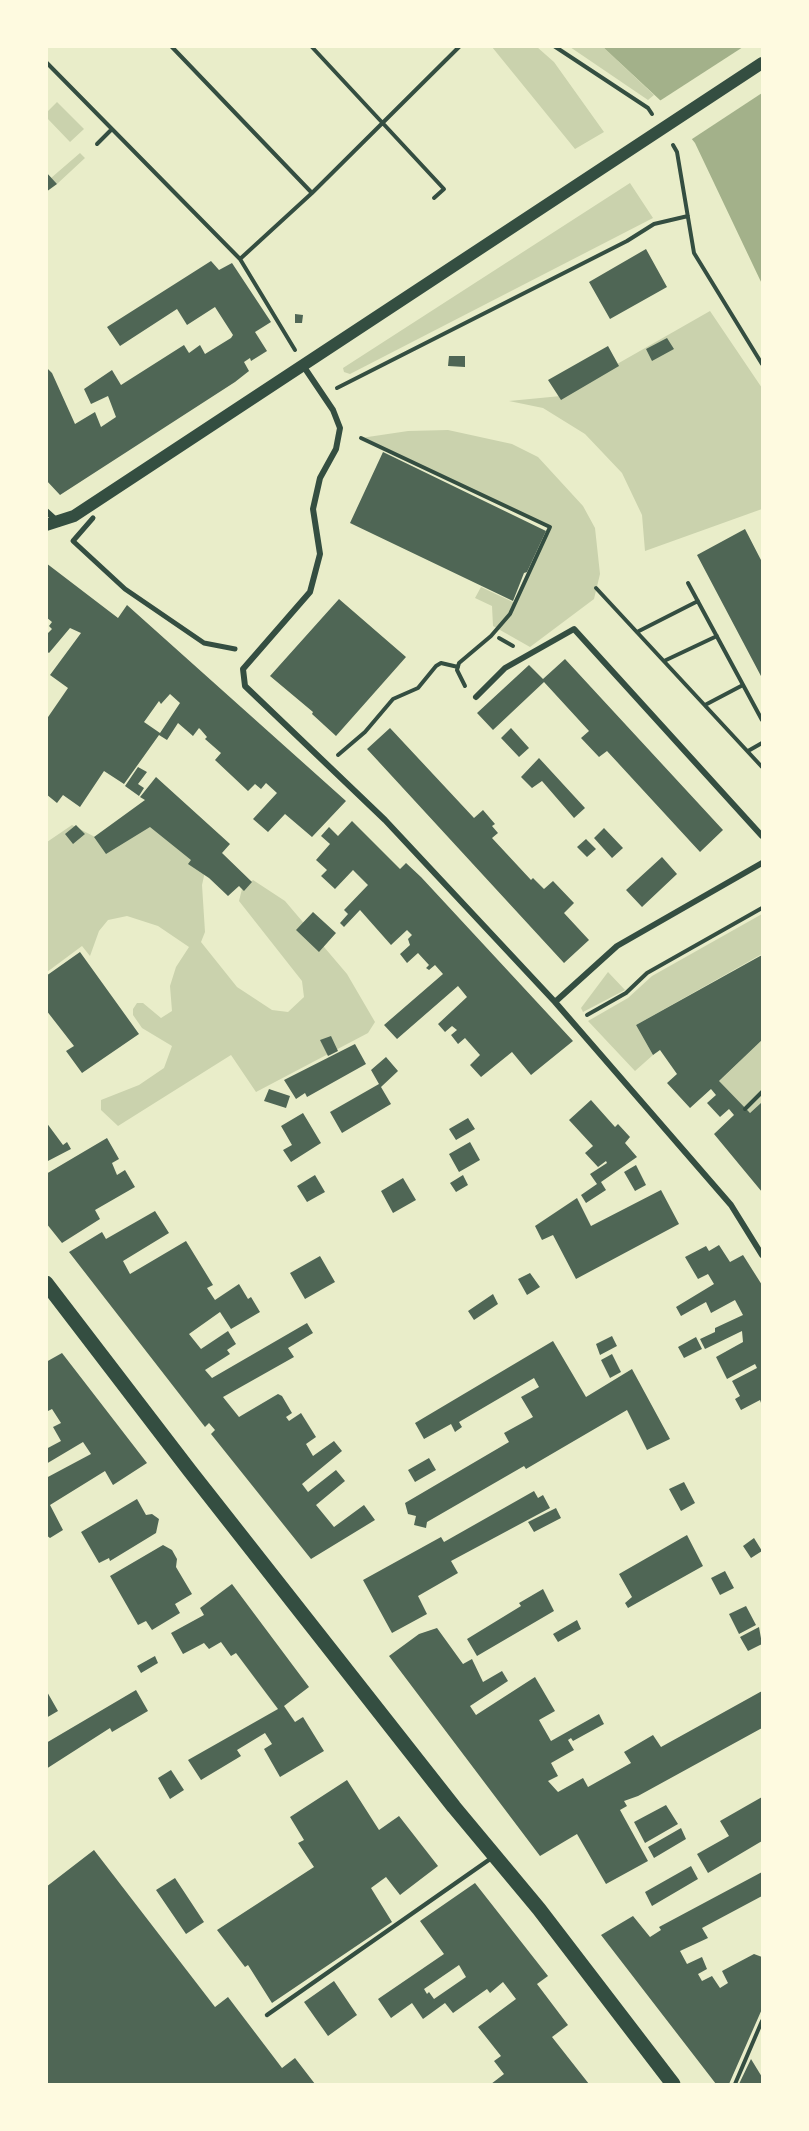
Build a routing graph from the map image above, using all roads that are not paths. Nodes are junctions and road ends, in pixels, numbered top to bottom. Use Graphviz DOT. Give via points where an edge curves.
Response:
graph roads {
  1 [pos="762,63"];
  2 [pos="302,364"];
  3 [pos="46,511"];
  4 [pos="93,518"];
  5 [pos="52,523"];
  6 [pos="236,649"];
  7 [pos="476,697"];
  8 [pos="762,836"];
  9 [pos="762,863"];
  10 [pos="555,1002"];
  11 [pos="762,1255"];
  12 [pos="46,1283"];
  13 [pos="495,1856"];
  14 [pos="267,2015"];
  15 [pos="673,2085"];
  1 -- 2 [label="main road"];
  2 -- 5 [label="main road" via="74,516"];
  2 -- 10 [label="street" via="333,410 340,428 313,508 320,554 310,592 243,669 245,686 385,820"];
  3 -- 5 [label="street"];
  4 -- 6 [label="street" via="73,541 125,589 204,643"];
  7 -- 8 [label="street" via="505,668 574,629"];
  9 -- 10 [label="street" via="617,946"];
  10 -- 11 [label="street" via="731,1205"];
  12 -- 13 [label="main road"];
  13 -- 14 [label="lane"];
  13 -- 15 [label="main road"];
}
